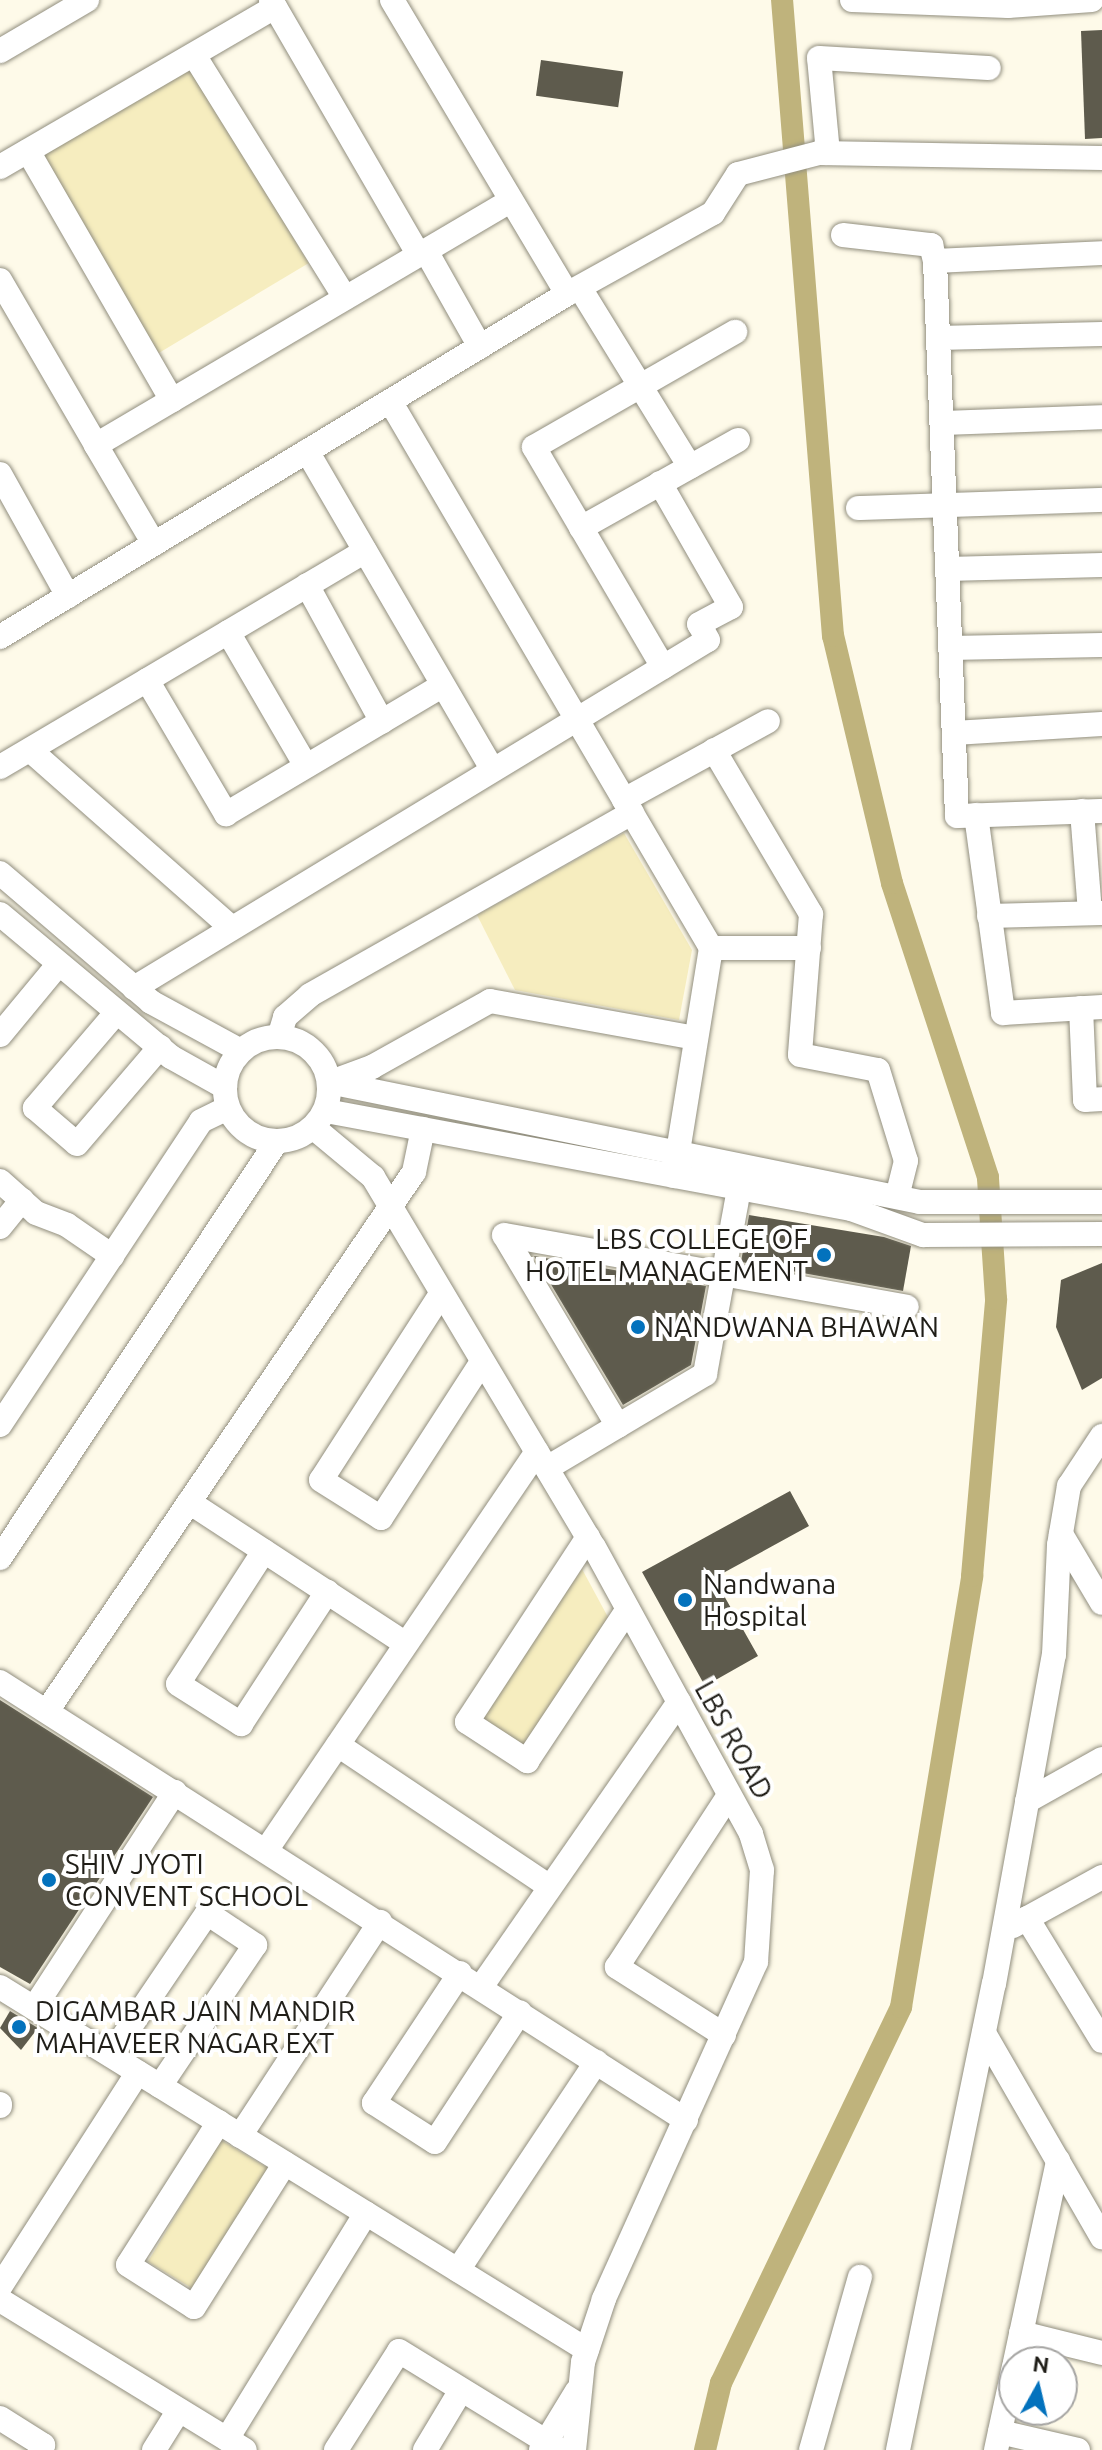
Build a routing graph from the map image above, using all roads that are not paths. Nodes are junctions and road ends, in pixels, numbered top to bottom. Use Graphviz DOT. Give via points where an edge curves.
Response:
graph roads {
  1 [pos="87,0"];
  2 [pos="392,0"];
  3 [pos="852,0"];
  4 [pos="1092,0"];
  5 [pos="1008,3"];
  6 [pos="273,4"];
  7 [pos="0,51"];
  8 [pos="194,55"];
  9 [pos="989,68"];
  10 [pos="28,151"];
  11 [pos="824,153"];
  12 [pos="1102,158"];
  13 [pos="0,167"];
  14 [pos="511,201"];
  15 [pos="843,235"];
  16 [pos="423,253"];
  17 [pos="1102,253"];
  18 [pos="935,261"];
  19 [pos="0,280"];
  20 [pos="573,291"];
  21 [pos="345,298"];
  22 [pos="735,332"];
  23 [pos="1102,334"];
  24 [pos="938,338"];
  25 [pos="480,347"];
  26 [pos="639,387"];
  27 [pos="172,400"];
  28 [pos="390,401"];
  29 [pos="1102,417"];
  30 [pos="942,423"];
  31 [pos="738,440"];
  32 [pos="96,445"];
  33 [pos="307,451"];
  34 [pos="690,467"];
  35 [pos="660,483"];
  36 [pos="3,488"];
  37 [pos="1102,500"];
  38 [pos="945,505"];
  39 [pos="858,508"];
  40 [pos="581,528"];
  41 [pos="154,544"];
  42 [pos="365,551"];
  43 [pos="1102,565"];
  44 [pos="947,569"];
  45 [pos="307,585"];
  46 [pos="68,596"];
  47 [pos="228,632"];
  48 [pos="0,637"];
  49 [pos="1102,645"];
  50 [pos="950,648"];
  51 [pos="663,667"];
  52 [pos="147,680"];
  53 [pos="443,685"];
  54 [pos="576,718"];
  55 [pos="768,721"];
  56 [pos="382,722"];
  57 [pos="1102,724"];
  58 [pos="954,733"];
  59 [pos="30,750"];
  60 [pos="714,750"];
  61 [pos="306,766"];
  62 [pos="0,767"];
  63 [pos="492,769"];
  64 [pos="628,806"];
  65 [pos="1092,811"];
  66 [pos="966,816"];
  67 [pos="0,873"];
  68 [pos="1096,913"];
  69 [pos="989,916"];
  70 [pos="1,918"];
  71 [pos="232,928"];
  72 [pos="711,948"];
  73 [pos="809,948"];
  74 [pos="58,965"];
  75 [pos="134,988"];
  76 [pos="1091,1007"];
  77 [pos="116,1013"];
  78 [pos="0,1035"];
  79 [pos="279,1037"];
  80 [pos="696,1038"];
  81 [pos="160,1047"];
  82 [pos="241,1051"];
  83 [pos="329,1082"];
  84 [pos="226,1098"];
  85 [pos="1102,1099"];
  86 [pos="320,1119"];
  87 [pos="423,1129"];
  88 [pos="276,1142"];
  89 [pos="676,1151"];
  90 [pos="674,1176"];
  91 [pos="0,1181"];
  92 [pos="739,1188"];
  93 [pos="908,1199"];
  94 [pos="22,1200"];
  95 [pos="1102,1202"];
  96 [pos="388,1209"];
  97 [pos="0,1227"];
  98 [pos="1102,1234"];
  99 [pos="112,1256"];
  100 [pos="723,1277"];
  101 [pos="441,1294"];
  102 [pos="907,1307"];
  103 [pos="482,1362"];
  104 [pos="0,1425"];
  105 [pos="618,1426"];
  106 [pos="1102,1436"];
  107 [pos="542,1460"];
  108 [pos="189,1502"];
  109 [pos="1061,1534"];
  110 [pos="588,1537"];
  111 [pos="264,1551"];
  112 [pos="0,1558"];
  113 [pos="327,1592"];
  114 [pos="1102,1603"];
  115 [pos="628,1609"];
  116 [pos="406,1644"];
  117 [pos="0,1682"];
  118 [pos="679,1702"];
  119 [pos="47,1711"];
  120 [pos="338,1745"];
  121 [pos="1102,1759"];
  122 [pos="175,1792"];
  123 [pos="729,1795"];
  124 [pos="1027,1801"];
  125 [pos="267,1849"];
  126 [pos="1102,1877"];
  127 [pos="550,1887"];
  128 [pos="1027,1918"];
  129 [pos="380,1922"];
  130 [pos="1004,1931"];
  131 [pos="460,1973"];
  132 [pos="0,1987"];
  133 [pos="481,1987"];
  134 [pos="34,2008"];
  135 [pos="520,2012"];
  136 [pos="984,2033"];
  137 [pos="724,2035"];
  138 [pos="1102,2041"];
  139 [pos="111,2055"];
  140 [pos="596,2062"];
  141 [pos="138,2072"];
  142 [pos="160,2086"];
  143 [pos="686,2120"];
  144 [pos="219,2122"];
  145 [pos="240,2136"];
  146 [pos="1058,2161"];
  147 [pos="285,2163"];
  148 [pos="366,2213"];
  149 [pos="1102,2237"];
  150 [pos="458,2270"];
  151 [pos="860,2277"];
  152 [pos="0,2287"];
  153 [pos="0,2300"];
  154 [pos="1021,2333"];
  155 [pos="1018,2346"];
  156 [pos="587,2350"];
  157 [pos="1102,2353"];
  158 [pos="580,2386"];
  159 [pos="461,2390"];
  160 [pos="179,2410"];
  161 [pos="0,2418"];
  162 [pos="998,2441"];
  163 [pos="236,2445"];
  164 [pos="549,2448"];
  165 [pos="40,2450"];
  166 [pos="154,2450"];
  167 [pos="336,2450"];
  168 [pos="425,2450"];
  169 [pos="574,2450"];
  170 [pos="811,2450"];
  171 [pos="898,2450"];
  172 [pos="1078,2450"];
  1 -- 7 [label="street"];
  2 -- 14 [label="street"];
  3 -- 5 [label="street"];
  4 -- 5 [label="street"];
  6 -- 8 [label="street"];
  6 -- 16 [label="street"];
  8 -- 10 [label="street"];
  8 -- 21 [label="street"];
  9 -- 11 [label="street" via="819,58"];
  10 -- 13 [label="street"];
  10 -- 27 [label="street"];
  11 -- 12 [label="street"];
  11 -- 20 [label="street" via="738,174 713,213"];
  14 -- 16 [label="street"];
  14 -- 20 [label="street"];
  15 -- 18 [label="street" via="931,245"];
  16 -- 21 [label="street"];
  16 -- 25 [label="street"];
  17 -- 18 [label="street"];
  18 -- 24 [label="street"];
  19 -- 32 [label="street"];
  20 -- 25 [label="street"];
  20 -- 26 [label="street"];
  21 -- 27 [label="street"];
  22 -- 26 [label="street"];
  23 -- 24 [label="street"];
  24 -- 30 [label="street"];
  25 -- 28 [label="street"];
  26 -- 34 [label="street"];
  26 -- 40 [label="street" via="534,447"];
  27 -- 32 [label="street"];
  28 -- 33 [label="street"];
  28 -- 54 [label="street"];
  29 -- 30 [label="street"];
  30 -- 38 [label="street"];
  31 -- 34 [label="street"];
  32 -- 41 [label="street"];
  33 -- 41 [label="street"];
  33 -- 42 [label="street"];
  34 -- 35 [label="street"];
  35 -- 40 [label="street"];
  35 -- 51 [label="street" via="731,607 699,624 708,640"];
  36 -- 46 [label="street"];
  37 -- 38 [label="street"];
  38 -- 39 [label="street"];
  38 -- 44 [label="street"];
  40 -- 51 [label="street"];
  41 -- 46 [label="street"];
  42 -- 45 [label="street"];
  42 -- 53 [label="street"];
  43 -- 44 [label="street"];
  44 -- 50 [label="street"];
  45 -- 47 [label="street"];
  45 -- 56 [label="street"];
  46 -- 48 [label="street"];
  47 -- 52 [label="street"];
  47 -- 61 [label="street"];
  49 -- 50 [label="street"];
  50 -- 58 [label="street"];
  51 -- 54 [label="street"];
  52 -- 59 [label="street"];
  52 -- 61 [label="street" via="226,814"];
  53 -- 56 [label="street"];
  53 -- 63 [label="street"];
  54 -- 63 [label="street"];
  54 -- 64 [label="street"];
  55 -- 60 [label="street"];
  56 -- 61 [label="street"];
  57 -- 58 [label="street"];
  58 -- 66 [label="street"];
  59 -- 62 [label="street"];
  59 -- 71 [label="street"];
  60 -- 64 [label="street"];
  60 -- 73 [label="street" via="811,914"];
  63 -- 71 [label="street"];
  64 -- 72 [label="street"];
  64 -- 79 [label="street" via="310,995 285,1017"];
  65 -- 66 [label="street"];
  65 -- 68 [label="street"];
  66 -- 69 [label="street"];
  67 -- 75 [label="street"];
  68 -- 69 [label="street"];
  69 -- 76 [label="street" via="1003,1013"];
  70 -- 74 [label="street"];
  71 -- 75 [label="street"];
  72 -- 73 [label="street"];
  72 -- 80 [label="street"];
  73 -- 93 [label="street" via="800,1055 878,1070 906,1161"];
  74 -- 77 [label="street"];
  74 -- 78 [label="street"];
  75 -- 82 [label="street" via="190,1027"];
  76 -- 85 [label="street" via="1085,1100"];
  77 -- 81 [label="street"];
  77 -- 81 [label="street" via="35,1108 77,1144"];
  79 -- 82 [label="street" via="259,1040"];
  79 -- 83 [label="street" via="316,1053"];
  80 -- 83 [label="street" via="490,1001 372,1067"];
  80 -- 89 [label="street"];
  81 -- 84 [label="street"];
  82 -- 84 [label="street" via="229,1067"];
  83 -- 86 [label="street"];
  83 -- 89 [label="street"];
  84 -- 88 [label="street" via="239,1125"];
  84 -- 99 [label="street" via="201,1121"];
  86 -- 87 [label="street"];
  86 -- 88 [label="street" via="296,1138"];
  86 -- 96 [label="street, LBS ROAD" via="373,1177"];
  87 -- 90 [label="street"];
  87 -- 96 [label="street" via="414,1172"];
  88 -- 112 [label="street"];
  89 -- 90 [label="street"];
  89 -- 93 [label="street"];
  90 -- 92 [label="street"];
  91 -- 94 [label="street"];
  92 -- 98 [label="street" via="851,1209 923,1235"];
  92 -- 100 [label="street"];
  93 -- 95 [label="street"];
  94 -- 97 [label="street"];
  94 -- 99 [label="street"];
  96 -- 101 [label="street, LBS ROAD"];
  96 -- 108 [label="street"];
  99 -- 104 [label="street"];
  100 -- 102 [label="street"];
  100 -- 105 [label="street" via="705,1374"];
  100 -- 105 [label="street" via="504,1235"];
  101 -- 103 [label="street, LBS ROAD"];
  101 -- 103 [label="street" via="321,1480 381,1518"];
  103 -- 107 [label="street, LBS ROAD"];
  105 -- 107 [label="street"];
  106 -- 109 [label="street" via="1069,1486"];
  107 -- 110 [label="street, LBS ROAD"];
  107 -- 116 [label="street"];
  108 -- 111 [label="street"];
  108 -- 119 [label="street"];
  109 -- 114 [label="street"];
  109 -- 124 [label="street" via="1054,1655"];
  110 -- 115 [label="street, LBS ROAD"];
  110 -- 115 [label="street" via="467,1722 527,1761"];
  111 -- 113 [label="street"];
  111 -- 113 [label="street" via="178,1684 241,1724"];
  113 -- 116 [label="street"];
  115 -- 118 [label="street, LBS ROAD"];
  116 -- 120 [label="street"];
  117 -- 119 [label="street"];
  118 -- 123 [label="street, LBS ROAD"];
  118 -- 127 [label="street"];
  119 -- 122 [label="street"];
  120 -- 125 [label="street"];
  120 -- 127 [label="street"];
  121 -- 124 [label="street"];
  122 -- 125 [label="street"];
  122 -- 134 [label="street"];
  123 -- 137 [label="street, LBS ROAD" via="751,1834 762,1870 763,1915 756,1962"];
  123 -- 137 [label="street" via="617,1967"];
  124 -- 130 [label="street"];
  125 -- 129 [label="street"];
  126 -- 128 [label="street"];
  127 -- 133 [label="street"];
  128 -- 130 [label="street"];
  128 -- 138 [label="street"];
  129 -- 131 [label="street"];
  129 -- 145 [label="street"];
  130 -- 136 [label="street"];
  131 -- 133 [label="street"];
  131 -- 135 [label="street" via="374,2103 435,2142"];
  132 -- 134 [label="street"];
  133 -- 135 [label="street"];
  134 -- 139 [label="street"];
  135 -- 140 [label="street"];
  136 -- 146 [label="street"];
  136 -- 171 [label="street"];
  137 -- 143 [label="street, LBS ROAD"];
  139 -- 141 [label="street"];
  139 -- 142 [label="street" via="207,1913 255,1945"];
  140 -- 143 [label="street"];
  140 -- 150 [label="street"];
  141 -- 142 [label="street"];
  141 -- 152 [label="street"];
  142 -- 144 [label="street"];
  143 -- 156 [label="street, LBS ROAD" via="604,2299"];
  144 -- 145 [label="street"];
  144 -- 147 [label="street" via="128,2265 194,2307"];
  145 -- 147 [label="street"];
  146 -- 149 [label="street"];
  146 -- 154 [label="street"];
  147 -- 148 [label="street"];
  148 -- 150 [label="street"];
  148 -- 163 [label="street"];
  150 -- 156 [label="street"];
  151 -- 170 [label="street"];
  153 -- 160 [label="street"];
  154 -- 155 [label="street"];
  154 -- 157 [label="street"];
  156 -- 158 [label="street, LBS ROAD"];
  158 -- 164 [label="street"];
  158 -- 169 [label="street, LBS ROAD"];
  159 -- 164 [label="street"];
  159 -- 167 [label="street" via="399,2351"];
  159 -- 168 [label="street"];
  160 -- 163 [label="street"];
  160 -- 166 [label="street"];
  161 -- 165 [label="street" via="43,2445"];
  162 -- 172 [label="street"];
}
